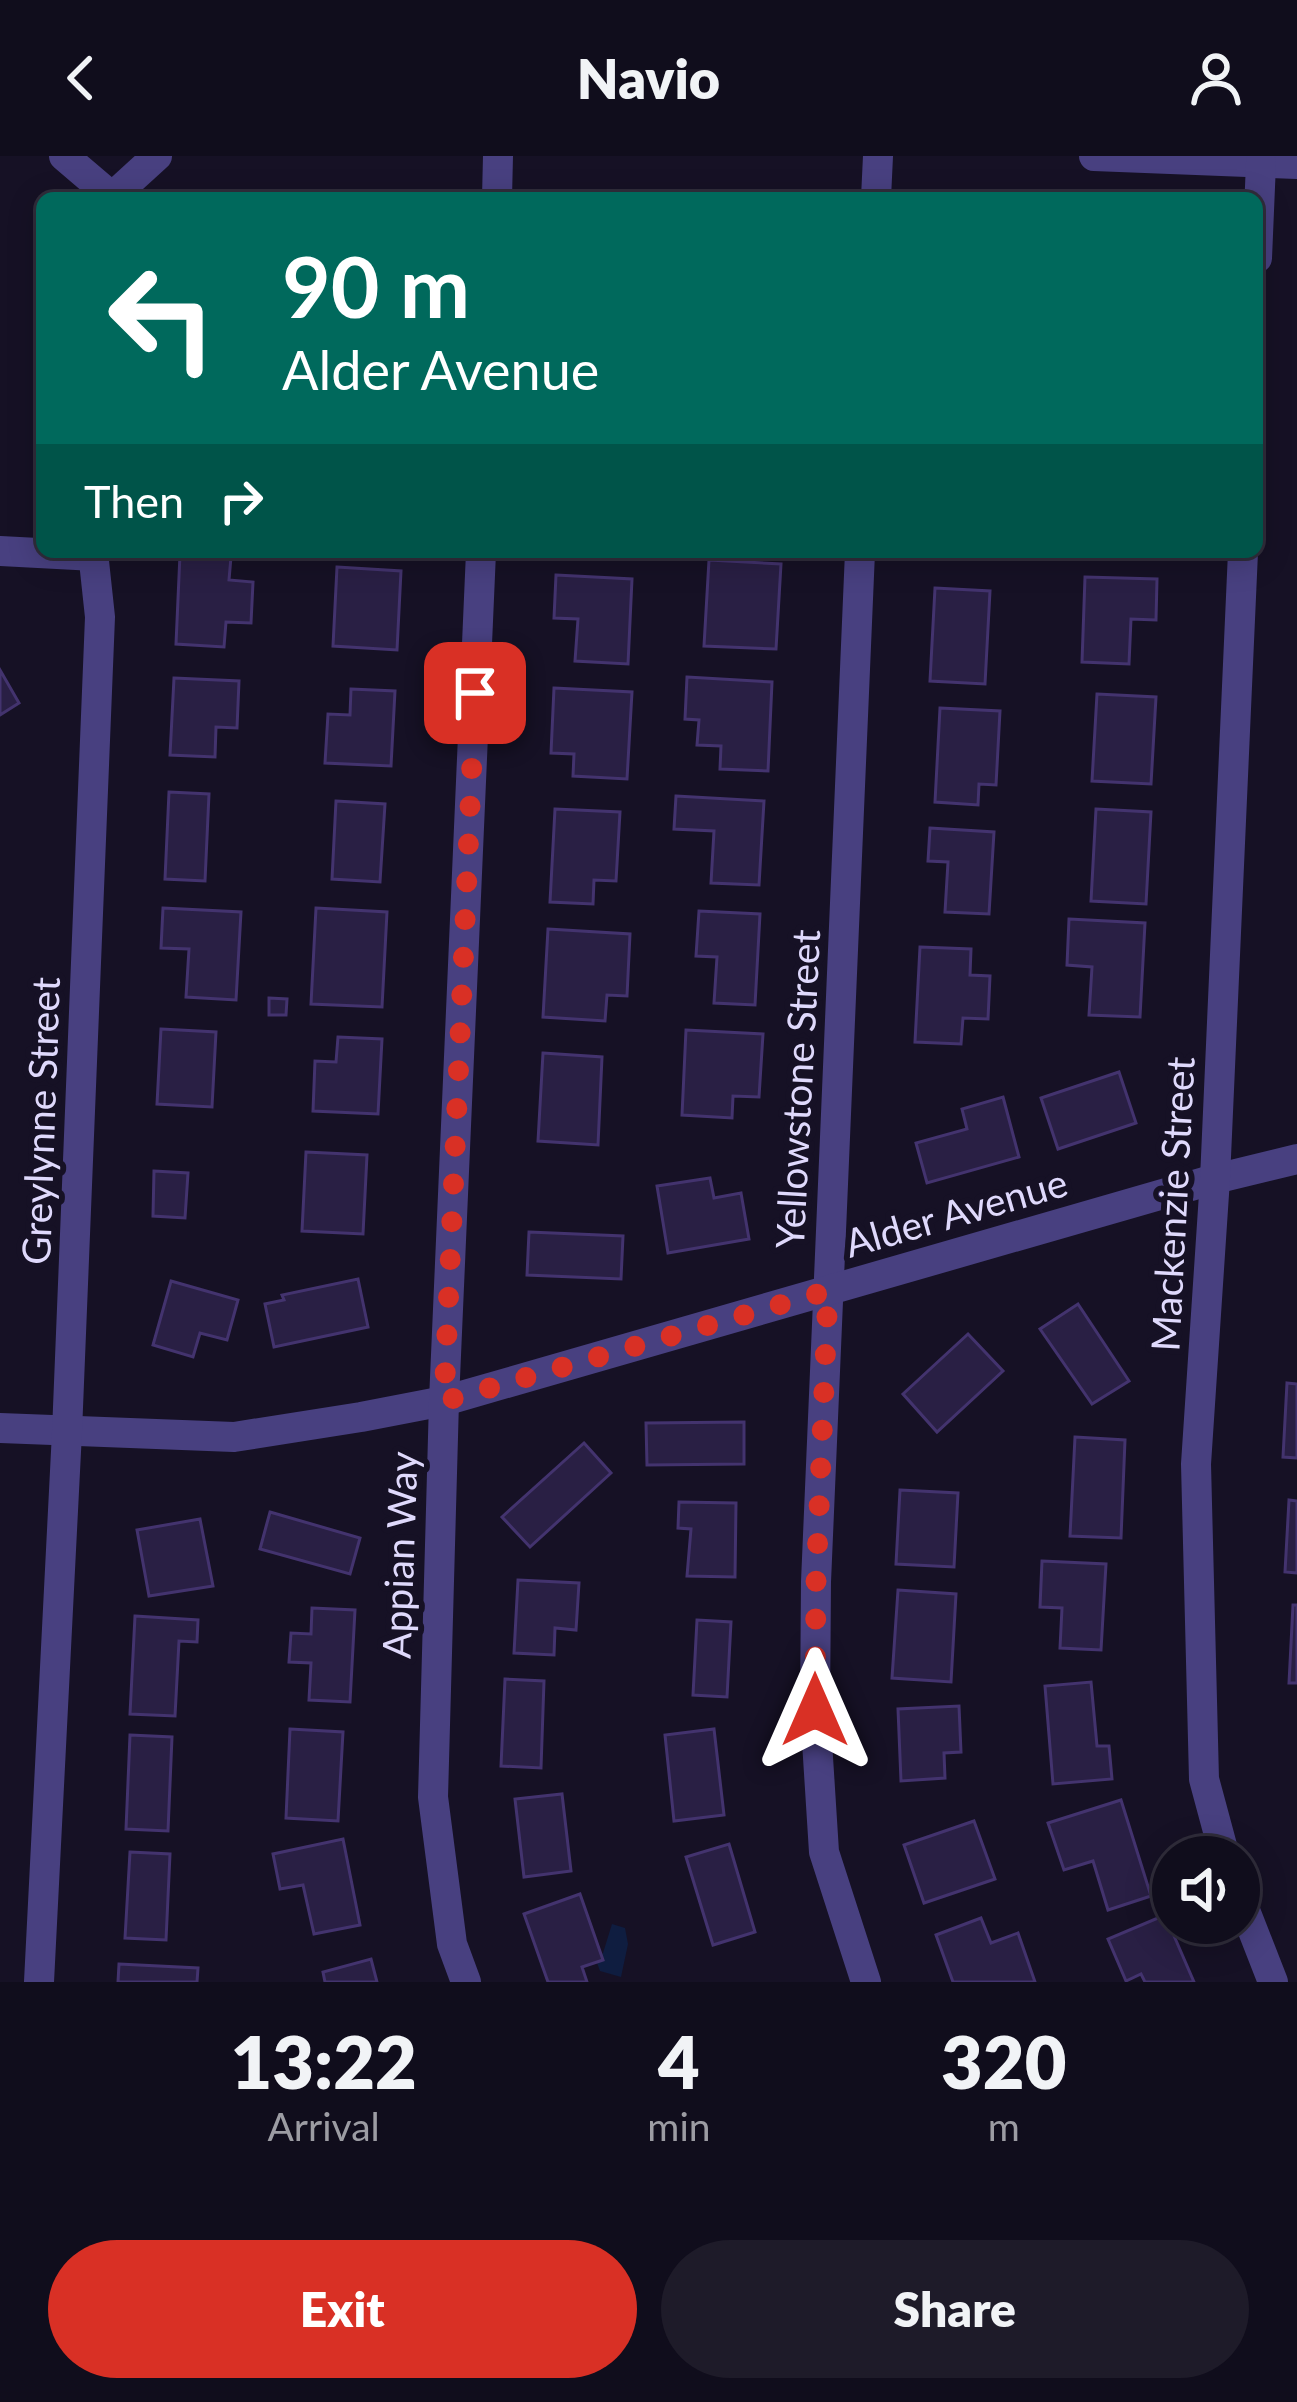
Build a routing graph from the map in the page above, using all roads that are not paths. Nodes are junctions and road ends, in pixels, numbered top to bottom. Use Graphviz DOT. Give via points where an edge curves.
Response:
graph roads {
  1 [pos="64,156"];
  2 [pos="157,156"];
  3 [pos="498,156"];
  4 [pos="878,156"];
  5 [pos="1094,156"];
  6 [pos="1262,163"];
  7 [pos="1297,164"];
  8 [pos="105,192"];
  9 [pos="118,192"];
  10 [pos="496,192"];
  11 [pos="876,192"];
  12 [pos="1260,192"];
  13 [pos="0,551"];
  14 [pos="36,552"];
  15 [pos="94,558"];
  16 [pos="481,558"];
  17 [pos="860,558"];
  18 [pos="1244,558"];
  19 [pos="1297,1160"];
  20 [pos="1214,1179"];
  21 [pos="828,1291"];
  22 [pos="444,1401"];
  23 [pos="0,1428"];
  24 [pos="67,1432"];
  25 [pos="1220,1836"];
  26 [pos="1258,1944"];
  27 [pos="39,1982"];
  28 [pos="466,1982"];
  29 [pos="866,1982"];
  30 [pos="1273,1982"];
  1 -- 8 [label="street"];
  2 -- 9 [label="street"];
  3 -- 10 [label="street"];
  4 -- 11 [label="street"];
  5 -- 6 [label="street"];
  6 -- 7 [label="street"];
  6 -- 12 [label="street"];
  13 -- 14 [label="street"];
  15 -- 24 [label="street, Greylynne Street" via="100,617"];
  16 -- 22 [label="street, Appian Way"];
  17 -- 21 [label="street, Yellowstone Street"];
  18 -- 20 [label="street, Mackenzie Street"];
  19 -- 20 [label="street, Alder Avenue"];
  20 -- 21 [label="street, Alder Avenue"];
  20 -- 25 [label="street, Mackenzie Street" via="1196,1465 1204,1779"];
  21 -- 22 [label="street, Alder Avenue"];
  21 -- 29 [label="street, Yellowstone Street" via="815,1710 824,1852"];
  22 -- 24 [label="street, Alder Avenue" via="234,1437"];
  22 -- 28 [label="street, Appian Way" via="433,1797 452,1943"];
  23 -- 24 [label="street, Alder Avenue"];
  24 -- 27 [label="street, Greylynne Street"];
  26 -- 30 [label="street"];
}
